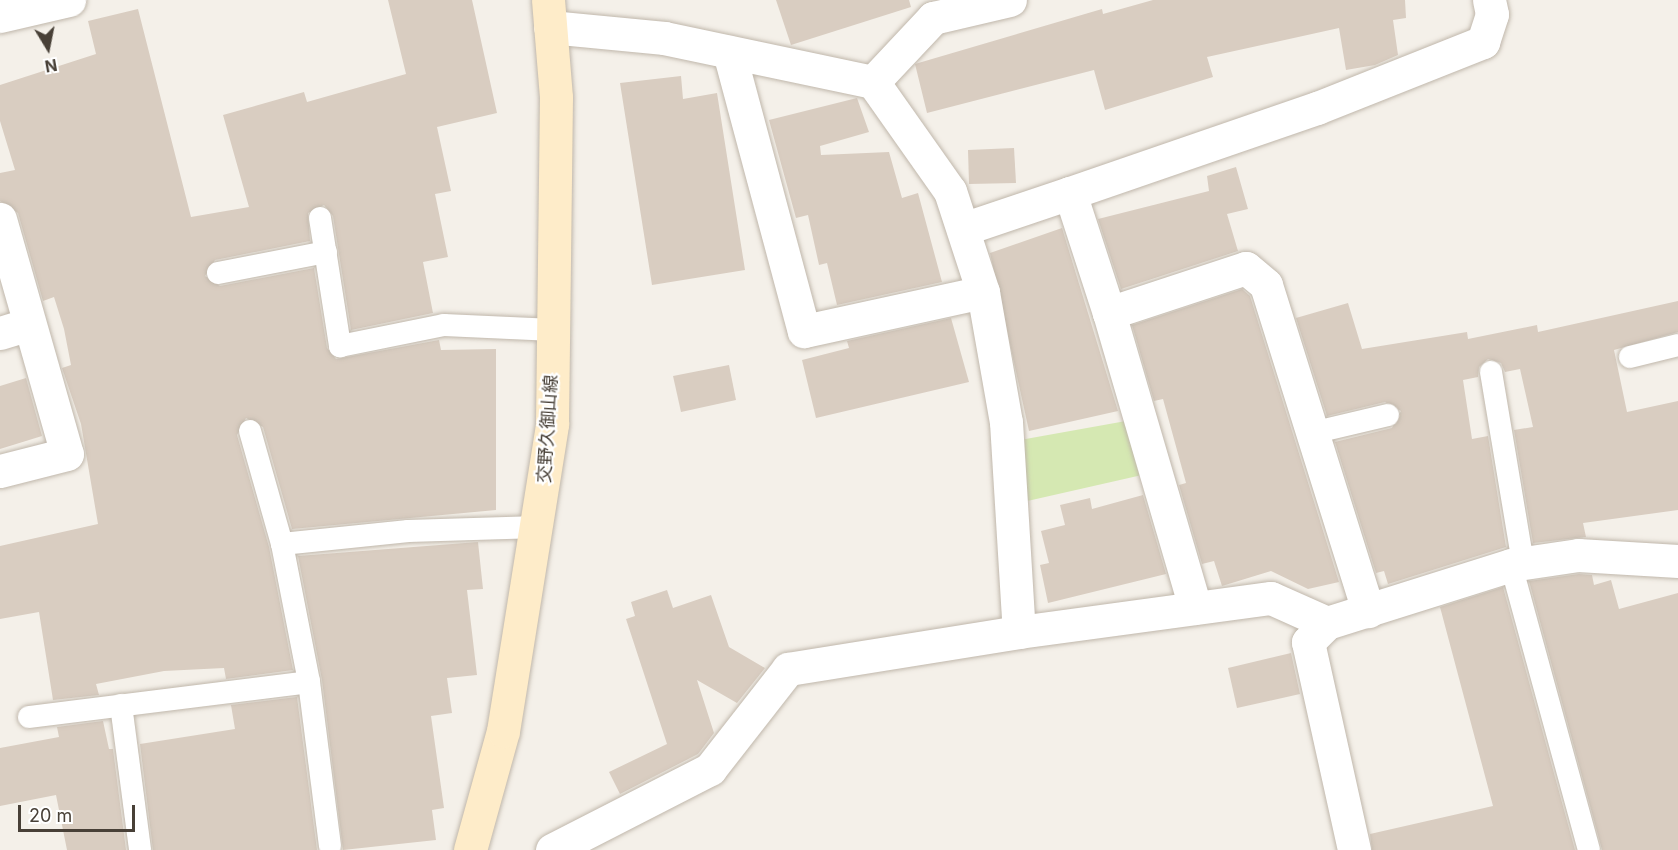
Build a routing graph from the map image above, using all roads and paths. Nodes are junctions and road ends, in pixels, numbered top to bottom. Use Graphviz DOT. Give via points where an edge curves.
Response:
graph roads {
  1 [pos="69,0"];
  2 [pos="1010,0"];
  3 [pos="1489,0"];
  4 [pos="549,13"];
  5 [pos="0,16"];
  6 [pos="729,52"];
  7 [pos="873,82"];
  8 [pos="1070,193"];
  9 [pos="320,218"];
  10 [pos="0,219"];
  11 [pos="963,229"];
  12 [pos="326,252"];
  13 [pos="218,273"];
  14 [pos="983,292"];
  15 [pos="1108,313"];
  16 [pos="15,328"];
  17 [pos="554,330"];
  18 [pos="1678,345"];
  19 [pos="1630,357"];
  20 [pos="1491,372"];
  21 [pos="1388,415"];
  22 [pos="250,431"];
  23 [pos="1312,433"];
  24 [pos="0,471"];
  25 [pos="539,527"];
  26 [pos="282,544"];
  27 [pos="1678,561"];
  28 [pos="1517,565"];
  29 [pos="1195,608"];
  30 [pos="1368,611"];
  31 [pos="1327,623"];
  32 [pos="1020,632"];
  33 [pos="309,682"];
  34 [pos="121,705"];
  35 [pos="28,717"];
  36 [pos="330,846"];
  37 [pos="140,850"];
  38 [pos="470,850"];
  39 [pos="552,850"];
  40 [pos="1354,850"];
  41 [pos="1589,850"];
  1 -- 5 [label="street"];
  2 -- 7 [label="street" via="933,18"];
  3 -- 8 [label="street" via="1492,14 1483,42 1317,108"];
  4 -- 6 [label="street"];
  4 -- 17 [label="main road, 交野久御山線" via="556,97"];
  6 -- 7 [label="street"];
  6 -- 14 [label="street" via="804,331"];
  7 -- 11 [label="street" via="950,191"];
  8 -- 11 [label="street"];
  8 -- 15 [label="street"];
  9 -- 12 [label="lane"];
  10 -- 16 [label="street"];
  11 -- 14 [label="street"];
  12 -- 13 [label="lane"];
  12 -- 17 [label="lane" via="340,346 444,325"];
  14 -- 32 [label="street" via="1006,422"];
  15 -- 23 [label="street" via="1246,268 1266,285"];
  15 -- 29 [label="street"];
  16 -- 24 [label="street" via="67,454"];
  17 -- 25 [label="main road, 交野久御山線" via="552,424"];
  18 -- 19 [label="lane"];
  20 -- 28 [label="lane"];
  21 -- 23 [label="lane"];
  22 -- 26 [label="lane"];
  23 -- 30 [label="street"];
  25 -- 26 [label="lane" via="408,531"];
  25 -- 38 [label="main road, 交野久御山線" via="503,730"];
  26 -- 33 [label="lane"];
  27 -- 28 [label="street" via="1578,555"];
  28 -- 30 [label="street"];
  28 -- 41 [label="lane"];
  29 -- 31 [label="street" via="1270,598"];
  29 -- 32 [label="street"];
  30 -- 31 [label="street"];
  31 -- 40 [label="street" via="1308,642"];
  32 -- 39 [label="street" via="788,669 710,769"];
  33 -- 34 [label="lane"];
  33 -- 36 [label="lane"];
  34 -- 35 [label="lane"];
  34 -- 37 [label="lane"];
}
